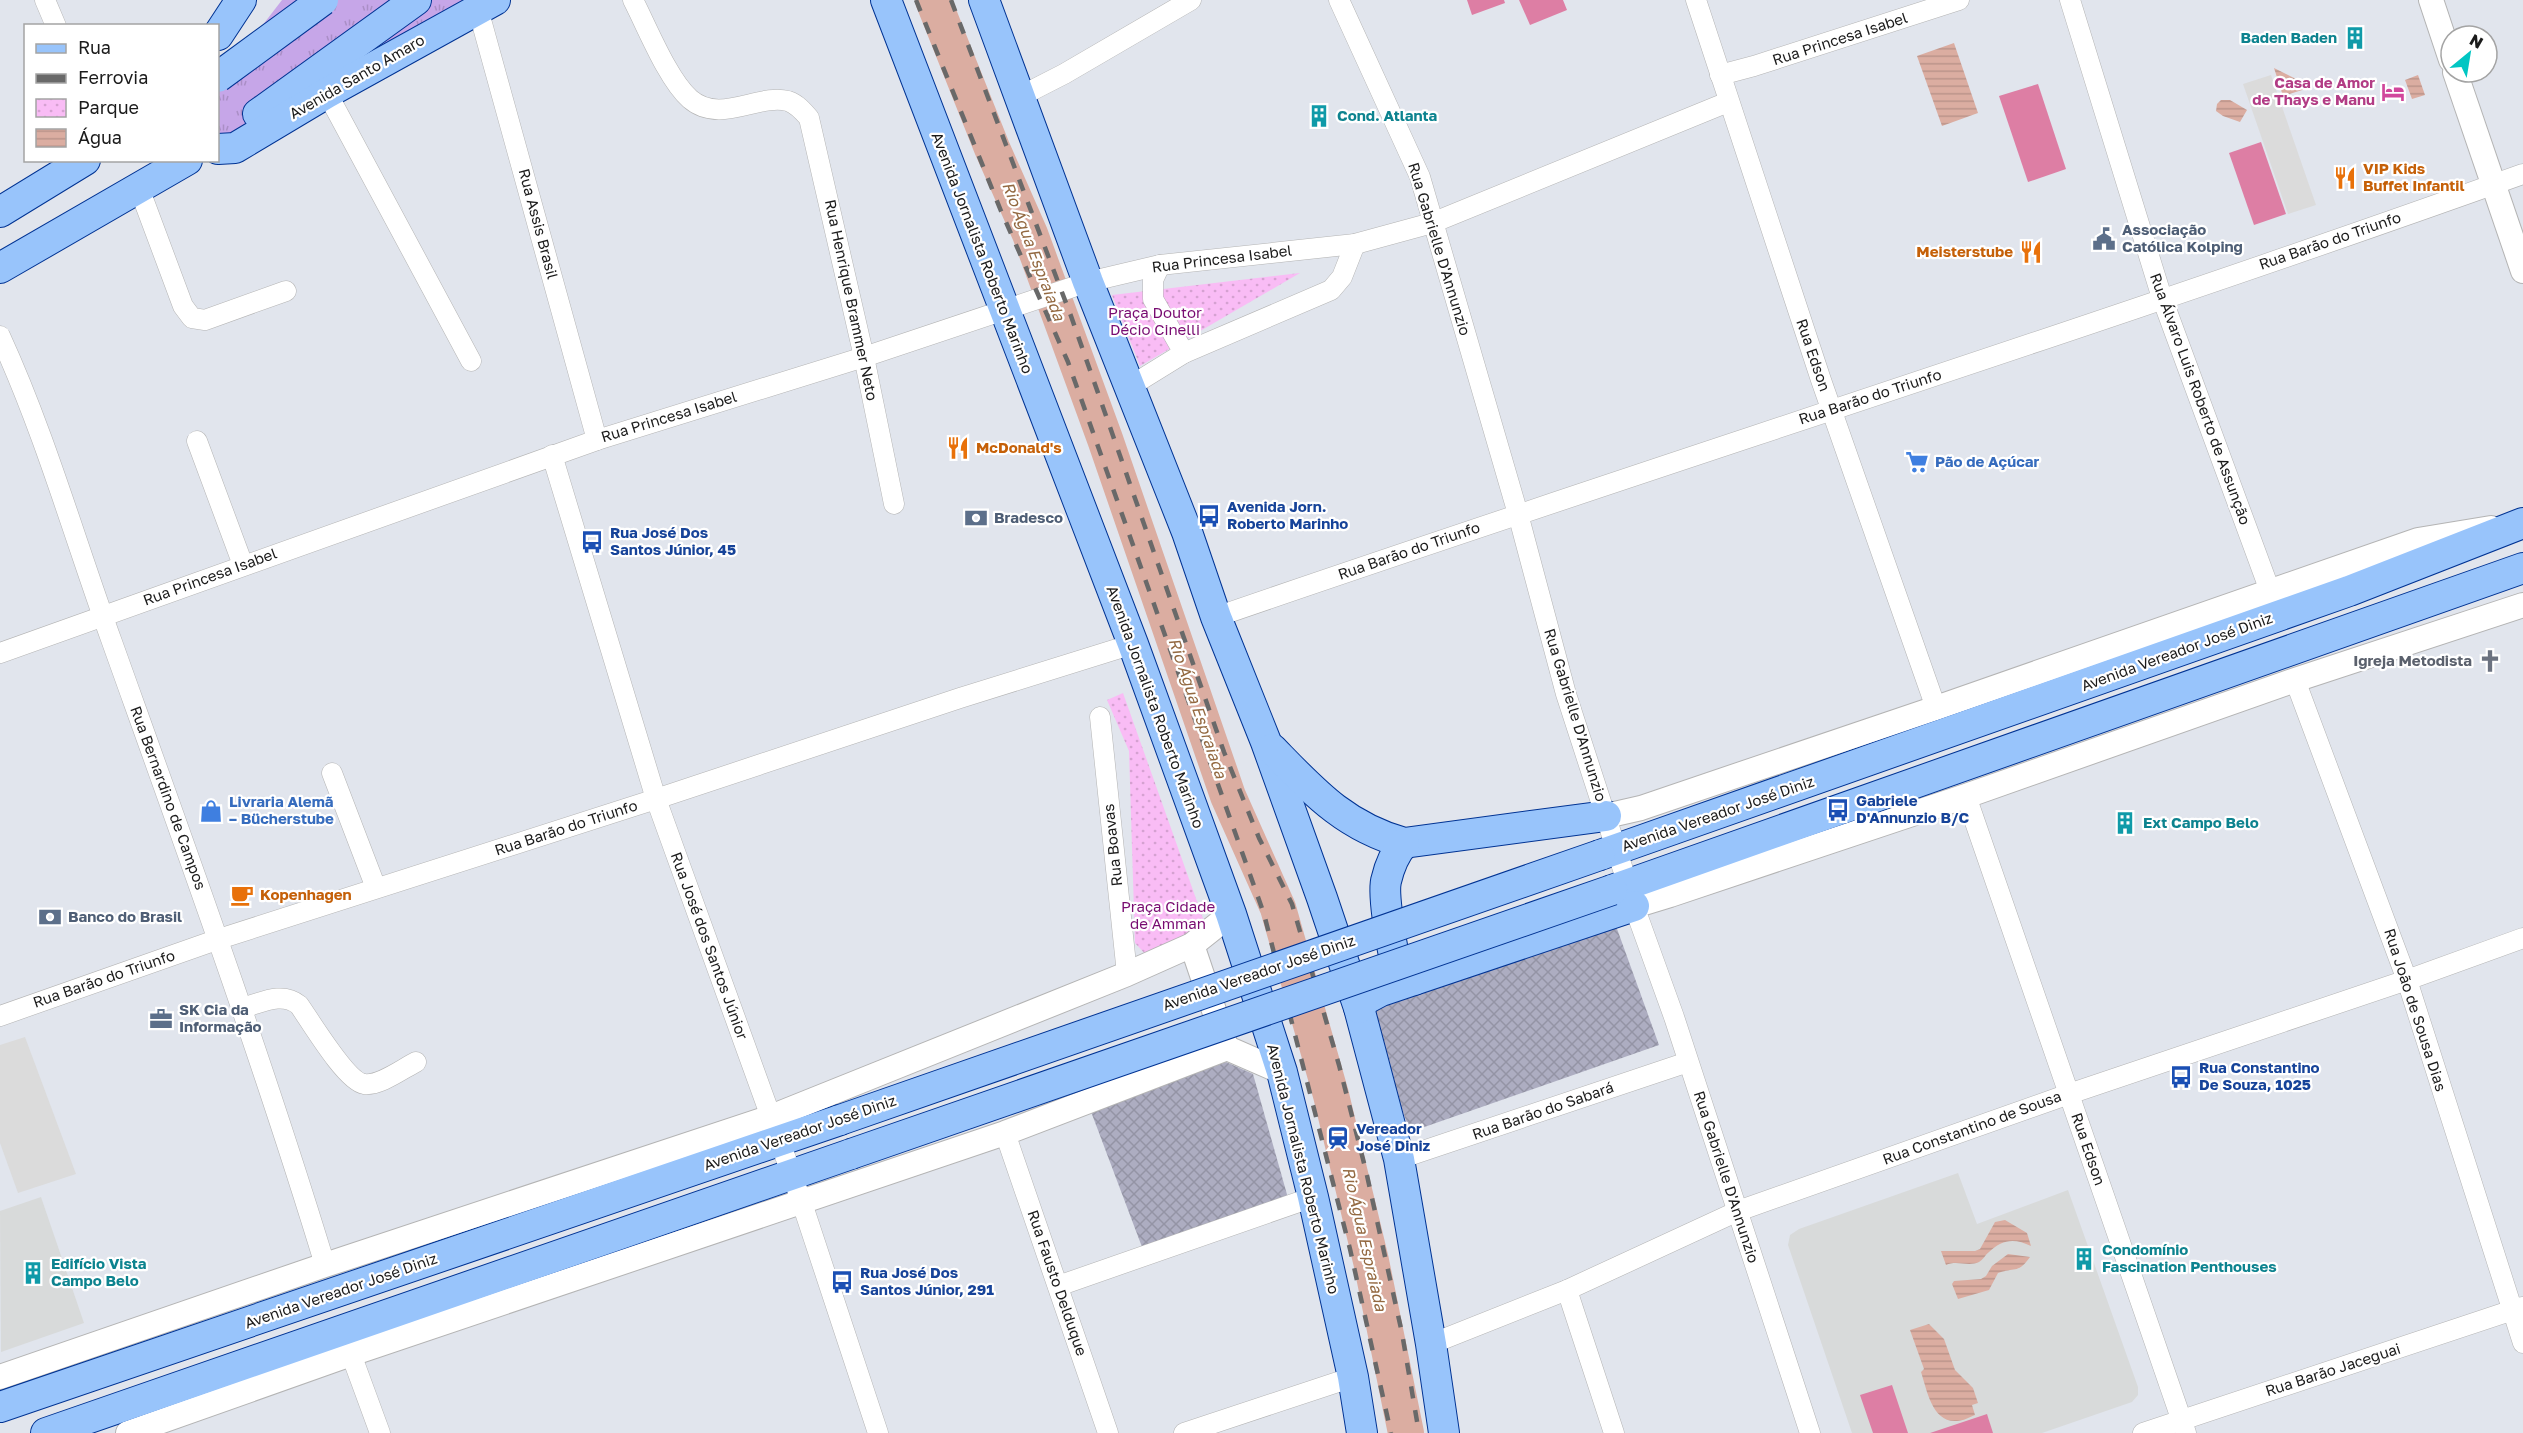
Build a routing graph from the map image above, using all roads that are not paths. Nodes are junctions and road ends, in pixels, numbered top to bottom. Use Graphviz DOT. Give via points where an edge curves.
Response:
graph roads {
  1 [pos="45,0"];
  2 [pos="241,0"];
  3 [pos="323,0"];
  4 [pos="416,0"];
  5 [pos="633,0"];
  6 [pos="886,0"];
  7 [pos="984,0"];
  8 [pos="1191,0"];
  9 [pos="1339,0"];
  10 [pos="1696,0"];
  11 [pos="1959,0"];
  12 [pos="2070,0"];
  13 [pos="2431,0"];
  14 [pos="487,4"];
  15 [pos="55,24"];
  16 [pos="2439,24"];
  17 [pos="219,33"];
  18 [pos="1720,75"];
  19 [pos="219,76"];
  20 [pos="2459,84"];
  21 [pos="327,93"];
  22 [pos="1019,97"];
  23 [pos="1728,102"];
  24 [pos="228,134"];
  25 [pos="219,150"];
  26 [pos="82,162"];
  27 [pos="184,162"];
  28 [pos="2523,174"];
  29 [pos="2493,185"];
  30 [pos="139,188"];
  31 [pos="0,212"];
  32 [pos="1432,223"];
  33 [pos="1355,244"];
  34 [pos="1160,265"];
  35 [pos="0,268"];
  36 [pos="2523,271"];
  37 [pos="1085,283"];
  38 [pos="286,291"];
  39 [pos="2162,298"];
  40 [pos="1006,308"];
  41 [pos="0,336"];
  42 [pos="1184,353"];
  43 [pos="864,357"];
  44 [pos="471,361"];
  45 [pos="1130,387"];
  46 [pos="1832,409"];
  47 [pos="597,440"];
  48 [pos="197,441"];
  49 [pos="552,455"];
  50 [pos="894,504"];
  51 [pos="1518,514"];
  52 [pos="2518,525"];
  53 [pos="243,566"];
  54 [pos="2523,568"];
  55 [pos="2270,591"];
  56 [pos="2523,605"];
  57 [pos="102,615"];
  58 [pos="1216,617"];
  59 [pos="1133,644"];
  60 [pos="0,653"];
  61 [pos="2295,680"];
  62 [pos="1936,708"];
  63 [pos="1100,717"];
  64 [pos="1266,742"];
  65 [pos="332,773"];
  66 [pos="1966,796"];
  67 [pos="656,799"];
  68 [pos="1606,816"];
  69 [pos="1404,843"];
  70 [pos="1608,853"];
  71 [pos="376,888"];
  72 [pos="1625,893"];
  73 [pos="1231,914"];
  74 [pos="2523,938"];
  75 [pos="219,939"];
  76 [pos="1192,945"];
  77 [pos="1127,974"];
  78 [pos="1414,980"];
  79 [pos="2407,981"];
  80 [pos="242,1008"];
  81 [pos="1359,1008"];
  82 [pos="0,1016"];
  83 [pos="1227,1048"];
  84 [pos="416,1062"];
  85 [pos="1688,1062"];
  86 [pos="1282,1072"];
  87 [pos="2069,1094"];
  88 [pos="776,1130"];
  89 [pos="1005,1132"];
  90 [pos="1399,1159"];
  91 [pos="792,1174"];
  92 [pos="1313,1197"];
  93 [pos="802,1203"];
  94 [pos="1738,1211"];
  95 [pos="325,1266"];
  96 [pos="1058,1286"];
  97 [pos="1567,1290"];
  98 [pos="2517,1309"];
  99 [pos="2523,1343"];
  100 [pos="1431,1344"];
  101 [pos="351,1354"];
  102 [pos="0,1377"];
  103 [pos="1353,1377"];
  104 [pos="0,1407"];
  105 [pos="2183,1426"];
  106 [pos="46,1433"];
  107 [pos="128,1433"];
  108 [pos="380,1433"];
  109 [pos="878,1433"];
  110 [pos="1108,1433"];
  111 [pos="1184,1433"];
  112 [pos="1362,1433"];
  113 [pos="1444,1433"];
  114 [pos="1614,1433"];
  115 [pos="1810,1433"];
  116 [pos="2143,1433"];
  1 -- 15 [label="street"];
  2 -- 17 [label="main road"];
  3 -- 19 [label="main road, bridge"];
  4 -- 24 [label="main road"];
  5 -- 43 [label="street, Rua Henrique Brammer Neto" via="677,86 691,101 708,108 729,109 780,100 793,103 809,118"];
  6 -- 40 [label="main road, Avenida Jornalista Roberto Marinho"];
  7 -- 22 [label="main road"];
  8 -- 22 [label="street"];
  9 -- 32 [label="street, Rua Gabrielle D'Annunzio" via="1420,177"];
  10 -- 18 [label="street, Rua Edson"];
  11 -- 18 [label="street, Rua Princesa Isabel"];
  12 -- 39 [label="street, Rua Álvaro Luis Roberto de Assunção"];
  13 -- 16 [label="street"];
  14 -- 21 [label="main road, Avenida Santo Amaro"];
  14 -- 47 [label="street, Rua Assis Brasil"];
  18 -- 23 [label="street, Rua Edson"];
  20 -- 29 [label="street"];
  21 -- 25 [label="main road, Avenida Santo Amaro" via="235,148"];
  21 -- 44 [label="street"];
  22 -- 37 [label="main road"];
  23 -- 32 [label="street, Rua Princesa Isabel"];
  23 -- 46 [label="street, Rua Edson"];
  26 -- 31 [label="main road"];
  27 -- 30 [label="main road"];
  28 -- 29 [label="street, Rua Barão do Triunfo"];
  29 -- 36 [label="street"];
  29 -- 39 [label="street, Rua Barão do Triunfo"];
  30 -- 35 [label="main road"];
  30 -- 38 [label="street" via="183,306 192,318 205,320"];
  32 -- 33 [label="street, Rua Princesa Isabel"];
  32 -- 51 [label="street, Rua Gabrielle D'Annunzio"];
  33 -- 34 [label="street, Rua Princesa Isabel"];
  33 -- 42 [label="street" via="1342,277 1331,290"];
  34 -- 37 [label="street, Rua Princesa Isabel"];
  34 -- 42 [label="street" via="1153,280 1153,299"];
  37 -- 40 [label="street, Rua Princesa Isabel"];
  37 -- 45 [label="main road"];
  39 -- 46 [label="street, Rua Barão do Triunfo"];
  39 -- 55 [label="street, Rua Álvaro Luis Roberto de Assunção"];
  40 -- 43 [label="street, Rua Princesa Isabel"];
  40 -- 59 [label="main road, Avenida Jornalista Roberto Marinho"];
  41 -- 57 [label="street, Rua Bernardino de Campos" via="19,376"];
  42 -- 45 [label="street"];
  43 -- 47 [label="street, Rua Princesa Isabel"];
  43 -- 50 [label="street, Rua Henrique Brammer Neto"];
  45 -- 58 [label="main road"];
  46 -- 51 [label="street, Rua Barão do Triunfo"];
  46 -- 62 [label="street, Rua Edson"];
  47 -- 49 [label="street, Rua Princesa Isabel"];
  48 -- 53 [label="street"];
  49 -- 53 [label="street, Rua Princesa Isabel"];
  49 -- 67 [label="street, Rua José dos Santos Júnior"];
  51 -- 58 [label="street, Rua Barão do Triunfo"];
  51 -- 68 [label="street, Rua Gabrielle D'Annunzio" via="1566,694"];
  52 -- 55 [label="street, Avenida Vereador José Diniz" via="2418,540"];
  52 -- 70 [label="main road, Avenida Vereador José Diniz" via="2349,591"];
  53 -- 57 [label="street, Rua Princesa Isabel"];
  54 -- 72 [label="main road"];
  55 -- 62 [label="street, Avenida Vereador José Diniz"];
  56 -- 61 [label="street"];
  57 -- 60 [label="street, Rua Princesa Isabel"];
  57 -- 75 [label="street, Rua Bernardino de Campos"];
  58 -- 64 [label="main road"];
  59 -- 67 [label="street, Rua Barão do Triunfo"];
  59 -- 73 [label="main road, Avenida Jornalista Roberto Marinho"];
  61 -- 66 [label="street"];
  61 -- 79 [label="street, Rua João de Sousa Dias"];
  62 -- 68 [label="street, Avenida Vereador José Diniz" via="1641,808"];
  63 -- 77 [label="street, Rua Boavas"];
  64 -- 69 [label="main road" via="1335,810 1378,836"];
  64 -- 81 [label="main road"];
  65 -- 71 [label="street"];
  66 -- 72 [label="street"];
  66 -- 87 [label="street, Rua Edson"];
  67 -- 71 [label="street, Rua Barão do Triunfo"];
  67 -- 88 [label="street, Rua José dos Santos Júnior"];
  68 -- 69 [label="main road"];
  68 -- 70 [label="street, Rua Gabrielle D'Annunzio"];
  69 -- 78 [label="main road" via="1385,883 1386,907 1398,968"];
  70 -- 72 [label="street, Rua Gabrielle D'Annunzio"];
  70 -- 88 [label="main road, Avenida Vereador José Diniz, bridge" via="840,1120"];
  71 -- 75 [label="street, Rua Barão do Triunfo"];
  72 -- 78 [label="main road"];
  72 -- 85 [label="street, Rua Gabrielle D'Annunzio"];
  72 -- 91 [label="main road, bridge"];
  73 -- 76 [label="street, Avenida Vereador José Diniz"];
  73 -- 86 [label="main road, Avenida Jornalista Roberto Marinho"];
  74 -- 79 [label="street, Rua Constantino de Sousa"];
  75 -- 80 [label="street, Rua Bernardino de Campos"];
  75 -- 82 [label="street, Rua Barão do Triunfo"];
  76 -- 77 [label="street, Avenida Vereador José Diniz"];
  76 -- 83 [label="street"];
  77 -- 88 [label="street, Avenida Vereador José Diniz"];
  78 -- 81 [label="main road" via="1381,991"];
  79 -- 87 [label="street, Rua Constantino de Sousa"];
  79 -- 98 [label="street, Rua João de Sousa Dias"];
  80 -- 84 [label="street" via="291,998 348,1075 364,1084 375,1083"];
  80 -- 95 [label="street, Rua Bernardino de Campos"];
  81 -- 90 [label="main road"];
  83 -- 86 [label="street"];
  83 -- 89 [label="street"];
  85 -- 90 [label="street, Rua Barão do Sabará"];
  85 -- 94 [label="street, Rua Gabrielle D'Annunzio"];
  86 -- 92 [label="main road, Avenida Jornalista Roberto Marinho"];
  87 -- 94 [label="street, Rua Constantino de Sousa"];
  87 -- 105 [label="street, Rua Edson"];
  88 -- 91 [label="street, Rua José dos Santos Júnior"];
  88 -- 95 [label="street, Avenida Vereador José Diniz"];
  88 -- 104 [label="main road, Avenida Vereador José Diniz"];
  89 -- 93 [label="street"];
  89 -- 96 [label="street, Rua Fausto Delduque"];
  90 -- 100 [label="main road"];
  91 -- 93 [label="street, Rua José dos Santos Júnior"];
  91 -- 106 [label="main road"];
  92 -- 96 [label="street"];
  92 -- 103 [label="main road, Avenida Jornalista Roberto Marinho"];
  93 -- 101 [label="street"];
  93 -- 109 [label="street, Rua José dos Santos Júnior"];
  94 -- 97 [label="street, Rua Constantino de Sousa"];
  94 -- 115 [label="street, Rua Gabrielle D'Annunzio"];
  95 -- 102 [label="street, Avenida Vereador José Diniz"];
  96 -- 110 [label="street, Rua Fausto Delduque"];
  97 -- 100 [label="street, Rua Constantino de Sousa"];
  97 -- 114 [label="street"];
  98 -- 99 [label="street, Rua João de Sousa Dias"];
  98 -- 105 [label="street, Rua Barão Jaceguai"];
  100 -- 113 [label="main road"];
  101 -- 107 [label="street"];
  101 -- 108 [label="street"];
  103 -- 111 [label="street"];
  103 -- 112 [label="main road, Avenida Jornalista Roberto Marinho"];
  105 -- 116 [label="street, Rua Barão Jaceguai"];
}
